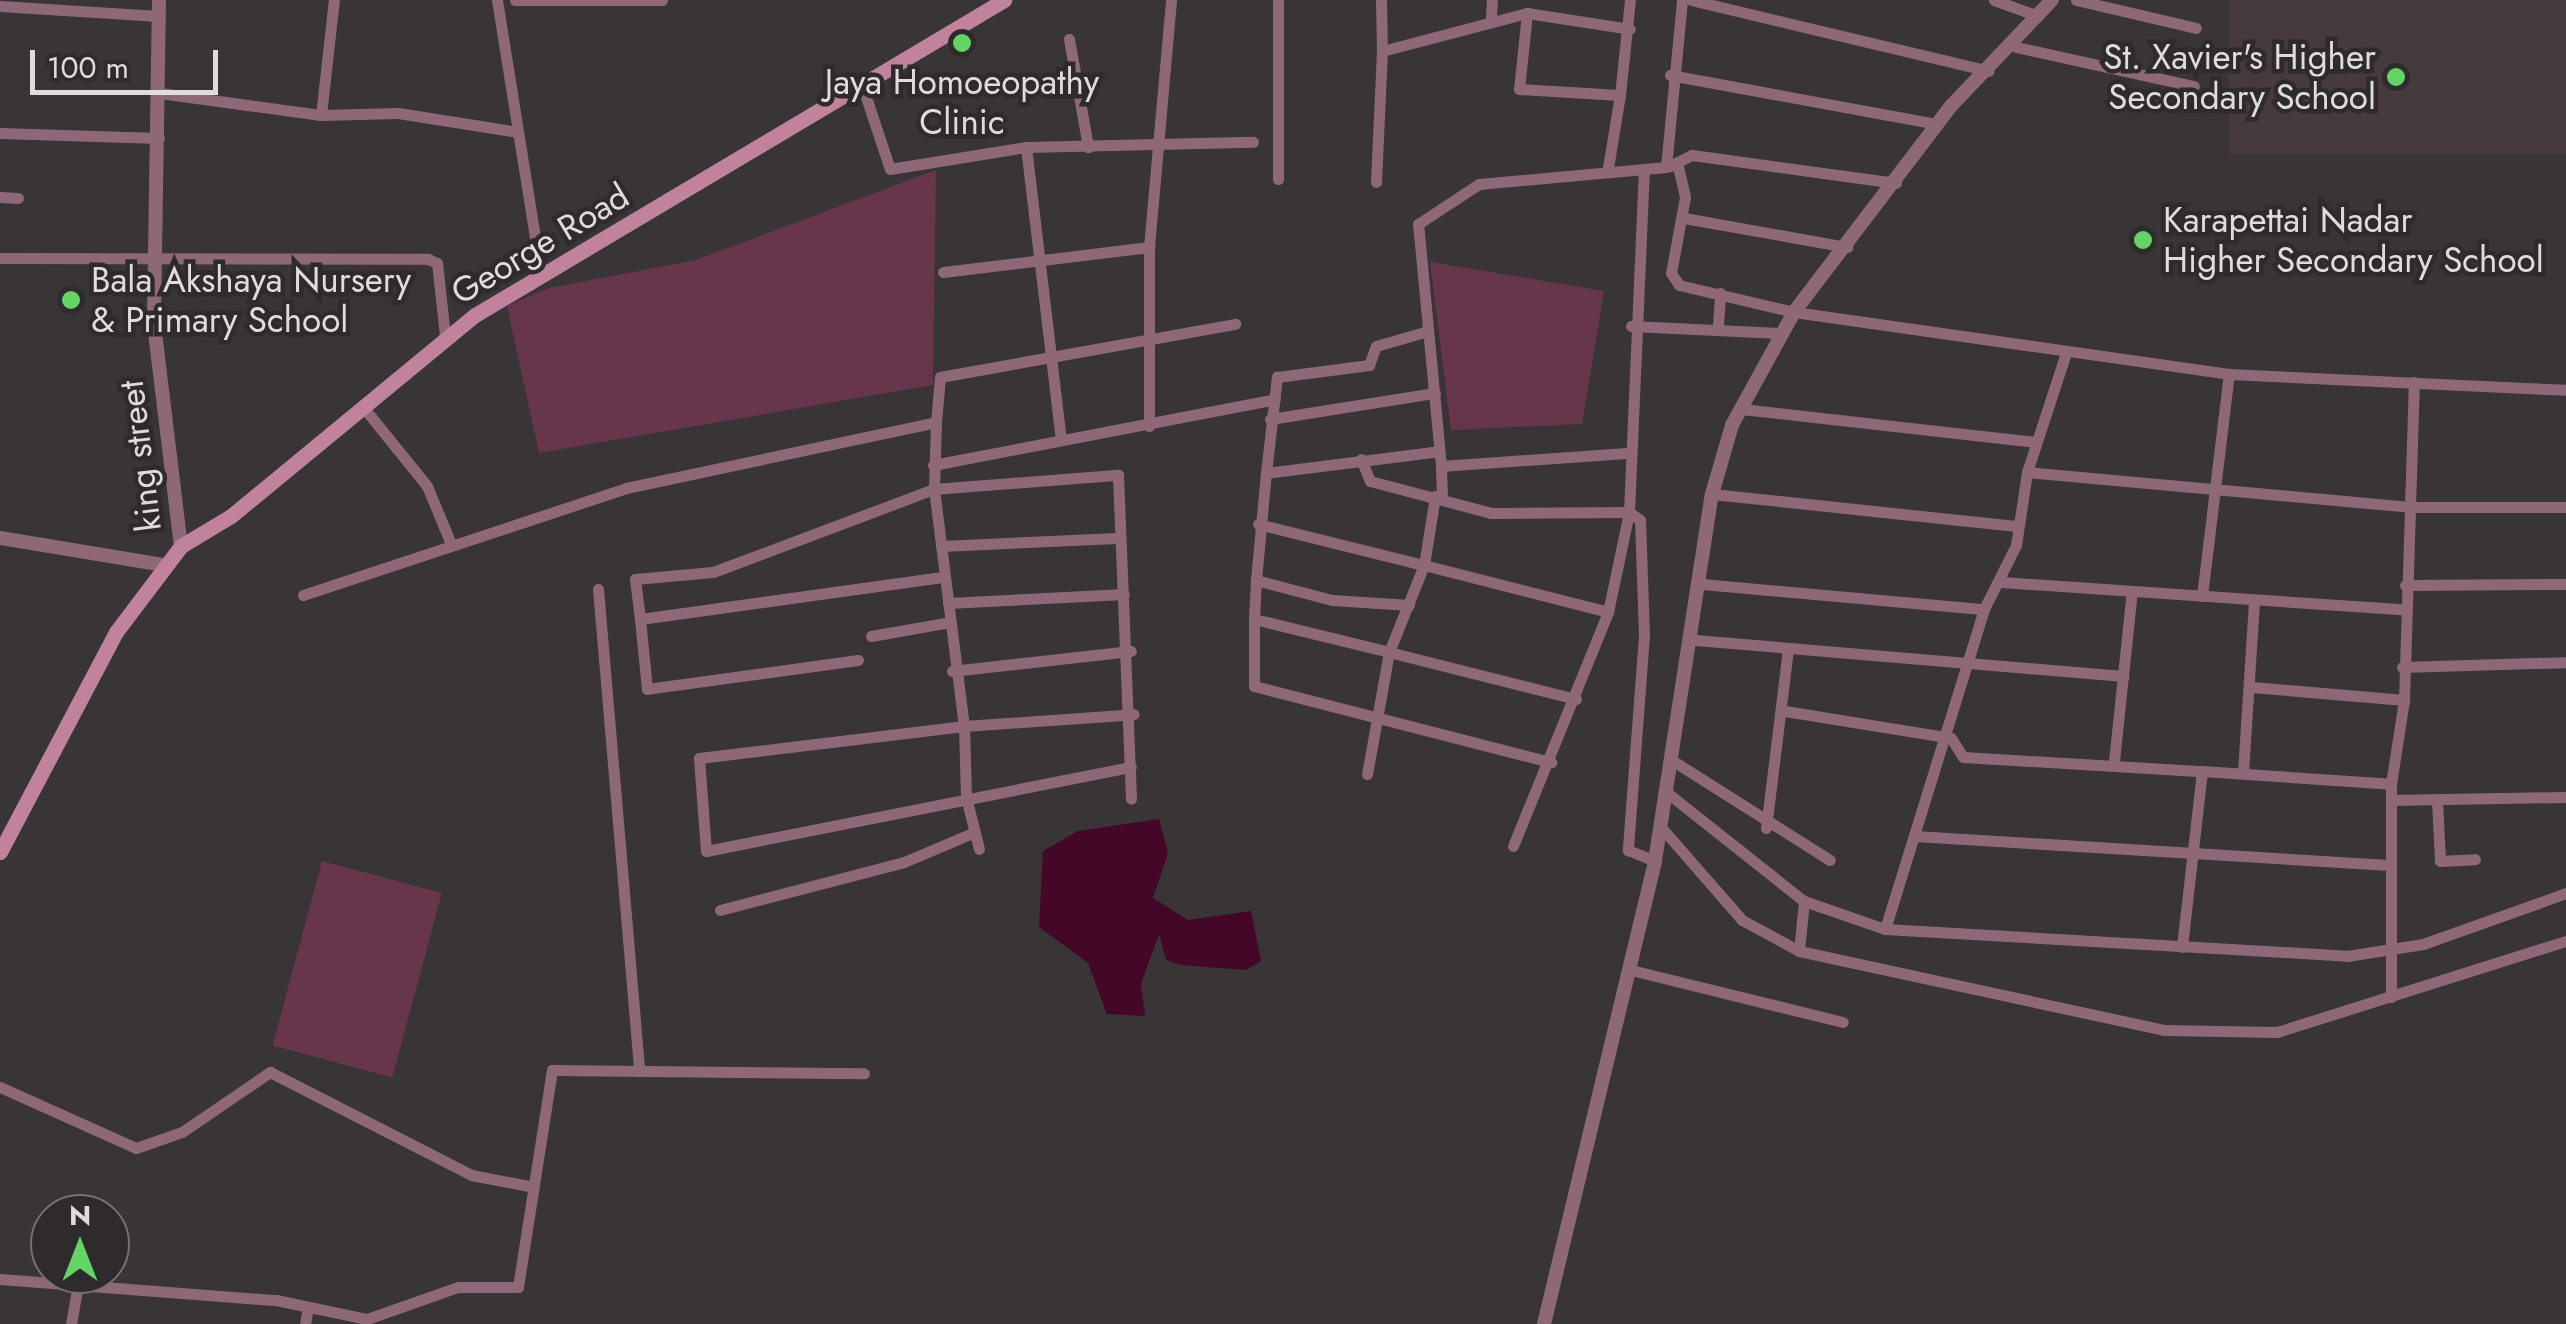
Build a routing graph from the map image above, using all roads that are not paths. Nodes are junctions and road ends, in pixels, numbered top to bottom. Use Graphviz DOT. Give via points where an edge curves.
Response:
graph roads {
  1 [pos="334,0"];
  2 [pos="497,0"];
  3 [pos="515,0"];
  4 [pos="662,0"];
  5 [pos="1004,0"];
  6 [pos="1171,0"];
  7 [pos="1278,0"];
  8 [pos="1381,0"];
  9 [pos="1492,0"];
  10 [pos="1630,0"];
  11 [pos="1682,0"];
  12 [pos="1691,0"];
  13 [pos="1994,0"];
  14 [pos="2052,0"];
  15 [pos="2076,0"];
  16 [pos="0,6"];
  17 [pos="159,8"];
  18 [pos="1526,13"];
  19 [pos="2038,16"];
  20 [pos="1490,18"];
  21 [pos="2196,28"];
  22 [pos="1630,29"];
  23 [pos="1069,39"];
  24 [pos="2016,47"];
  25 [pos="1382,51"];
  26 [pos="1989,71"];
  27 [pos="1670,74"];
  28 [pos="2194,86"];
  29 [pos="864,88"];
  30 [pos="160,93"];
  31 [pos="1620,95"];
  32 [pos="322,115"];
  33 [pos="1938,124"];
  34 [pos="518,132"];
  35 [pos="0,133"];
  36 [pos="159,138"];
  37 [pos="1253,142"];
  38 [pos="1164,143"];
  39 [pos="1026,147"];
  40 [pos="1088,147"];
  41 [pos="1672,165"];
  42 [pos="1608,168"];
  43 [pos="1644,168"];
  44 [pos="1278,180"];
  45 [pos="1376,182"];
  46 [pos="1896,182"];
  47 [pos="0,197"];
  48 [pos="18,198"];
  49 [pos="1684,218"];
  50 [pos="1149,247"];
  51 [pos="1847,247"];
  52 [pos="0,258"];
  53 [pos="1041,260"];
  54 [pos="159,263"];
  55 [pos="943,272"];
  56 [pos="540,275"];
  57 [pos="1720,293"];
  58 [pos="1794,312"];
  59 [pos="1235,324"];
  60 [pos="1718,325"];
  61 [pos="1631,326"];
  62 [pos="1428,330"];
  63 [pos="1781,333"];
  64 [pos="445,336"];
  65 [pos="1146,338"];
  66 [pos="2066,353"];
  67 [pos="1052,354"];
  68 [pos="2229,374"];
  69 [pos="2414,382"];
  70 [pos="2566,390"];
  71 [pos="1435,393"];
  72 [pos="1275,400"];
  73 [pos="364,408"];
  74 [pos="1742,408"];
  75 [pos="1270,419"];
  76 [pos="936,422"];
  77 [pos="1149,426"];
  78 [pos="1061,439"];
  79 [pos="2036,442"];
  80 [pos="1439,451"];
  81 [pos="1626,453"];
  82 [pos="1362,459"];
  83 [pos="933,465"];
  84 [pos="1442,466"];
  85 [pos="2027,472"];
  86 [pos="1266,474"];
  87 [pos="2218,486"];
  88 [pos="934,488"];
  89 [pos="1712,494"];
  90 [pos="1439,497"];
  91 [pos="2410,507"];
  92 [pos="2566,507"];
  93 [pos="1629,512"];
  94 [pos="1258,524"];
  95 [pos="2018,526"];
  96 [pos="0,538"];
  97 [pos="1117,538"];
  98 [pos="451,544"];
  99 [pos="180,546"];
  100 [pos="940,546"];
  101 [pos="163,565"];
  102 [pos="1424,565"];
  103 [pos="944,577"];
  104 [pos="1256,580"];
  105 [pos="2001,582"];
  106 [pos="1702,584"];
  107 [pos="2566,584"];
  108 [pos="2405,585"];
  109 [pos="598,589"];
  110 [pos="2132,590"];
  111 [pos="1124,594"];
  112 [pos="303,595"];
  113 [pos="2202,596"];
  114 [pos="2254,600"];
  115 [pos="948,603"];
  116 [pos="1409,605"];
  117 [pos="1984,609"];
  118 [pos="2402,609"];
  119 [pos="1608,612"];
  120 [pos="640,619"];
  121 [pos="1254,620"];
  122 [pos="950,622"];
  123 [pos="871,636"];
  124 [pos="1695,640"];
  125 [pos="1788,648"];
  126 [pos="1130,651"];
  127 [pos="1389,652"];
  128 [pos="858,660"];
  129 [pos="1972,661"];
  130 [pos="2566,662"];
  131 [pos="2402,668"];
  132 [pos="952,671"];
  133 [pos="2123,676"];
  134 [pos="2252,686"];
  135 [pos="1576,699"];
  136 [pos="2404,700"];
  137 [pos="1784,710"];
  138 [pos="1134,714"];
  139 [pos="1380,717"];
  140 [pos="964,726"];
  141 [pos="1951,738"];
  142 [pos="1670,759"];
  143 [pos="2114,761"];
  144 [pos="1551,762"];
  145 [pos="1130,767"];
  146 [pos="2202,771"];
  147 [pos="2243,772"];
  148 [pos="1367,774"];
  149 [pos="2391,784"];
  150 [pos="1665,791"];
  151 [pos="966,797"];
  152 [pos="2566,797"];
  153 [pos="1131,799"];
  154 [pos="2391,800"];
  155 [pos="2437,801"];
  156 [pos="1660,826"];
  157 [pos="1766,828"];
  158 [pos="975,832"];
  159 [pos="1915,836"];
  160 [pos="1513,846"];
  161 [pos="979,849"];
  162 [pos="0,852"];
  163 [pos="2188,856"];
  164 [pos="2475,859"];
  165 [pos="1830,860"];
  166 [pos="1655,861"];
  167 [pos="2389,866"];
  168 [pos="2566,893"];
  169 [pos="1804,901"];
  170 [pos="720,910"];
  171 [pos="1885,929"];
  172 [pos="2566,941"];
  173 [pos="2182,947"];
  174 [pos="1799,951"];
  175 [pos="2388,953"];
  176 [pos="1632,970"];
  177 [pos="2391,997"];
  178 [pos="1843,1022"];
  179 [pos="639,1071"];
  180 [pos="864,1073"];
  181 [pos="0,1087"];
  182 [pos="534,1187"];
  183 [pos="0,1279"];
  184 [pos="30,1281"];
  185 [pos="130,1290"];
  186 [pos="76,1294"];
  187 [pos="308,1307"];
  188 [pos="382,1319"];
  189 [pos="71,1324"];
  190 [pos="305,1324"];
  191 [pos="1544,1324"];
  1 -- 32 [label="street"];
  2 -- 34 [label="street"];
  3 -- 4 [label="street"];
  5 -- 29 [label="main road, George Road"];
  6 -- 38 [label="street"];
  7 -- 44 [label="street"];
  8 -- 25 [label="street"];
  9 -- 20 [label="street"];
  10 -- 22 [label="street"];
  11 -- 27 [label="street"];
  12 -- 26 [label="street"];
  13 -- 19 [label="street"];
  14 -- 19 [label="street"];
  15 -- 21 [label="street"];
  16 -- 17 [label="street"];
  17 -- 30 [label="street, king street"];
  18 -- 20 [label="street"];
  18 -- 22 [label="street"];
  18 -- 31 [label="street" via="1520,89"];
  19 -- 24 [label="street"];
  20 -- 25 [label="street"];
  22 -- 31 [label="street"];
  23 -- 40 [label="street"];
  24 -- 26 [label="street"];
  24 -- 28 [label="street"];
  25 -- 45 [label="street"];
  26 -- 33 [label="street"];
  27 -- 33 [label="street"];
  27 -- 41 [label="street"];
  29 -- 39 [label="street" via="890,169"];
  29 -- 56 [label="main road, George Road"];
  30 -- 32 [label="street"];
  30 -- 36 [label="street, king street"];
  31 -- 42 [label="street"];
  32 -- 34 [label="street" via="411,114"];
  33 -- 46 [label="street"];
  34 -- 56 [label="street"];
  35 -- 36 [label="street"];
  36 -- 54 [label="street, king street"];
  37 -- 38 [label="street"];
  38 -- 40 [label="street"];
  38 -- 50 [label="street"];
  39 -- 40 [label="street"];
  39 -- 53 [label="street"];
  41 -- 43 [label="street"];
  41 -- 46 [label="street" via="1708,157"];
  41 -- 49 [label="street"];
  42 -- 43 [label="street"];
  42 -- 62 [label="street" via="1479,184 1424,213 1417,239"];
  43 -- 61 [label="street"];
  46 -- 51 [label="street"];
  47 -- 48 [label="street"];
  49 -- 51 [label="street"];
  49 -- 57 [label="street" via="1671,279"];
  50 -- 53 [label="street"];
  50 -- 65 [label="street"];
  51 -- 58 [label="street"];
  52 -- 54 [label="street"];
  53 -- 55 [label="street"];
  53 -- 67 [label="street"];
  54 -- 64 [label="street" via="428,259 437,263"];
  54 -- 99 [label="street, king street" via="154,324"];
  56 -- 64 [label="main road, George Road"];
  57 -- 58 [label="street"];
  57 -- 60 [label="street"];
  58 -- 63 [label="street"];
  58 -- 66 [label="street"];
  59 -- 65 [label="street"];
  60 -- 61 [label="street"];
  60 -- 63 [label="street"];
  61 -- 81 [label="street"];
  62 -- 71 [label="street"];
  62 -- 72 [label="street" via="1376,346 1369,365 1277,377"];
  63 -- 74 [label="street"];
  64 -- 73 [label="main road, George Road"];
  65 -- 67 [label="street"];
  65 -- 77 [label="street"];
  66 -- 68 [label="street"];
  66 -- 79 [label="street"];
  67 -- 76 [label="street" via="940,377"];
  67 -- 78 [label="street"];
  68 -- 69 [label="street"];
  68 -- 87 [label="street"];
  69 -- 70 [label="street"];
  69 -- 91 [label="street"];
  71 -- 75 [label="street"];
  71 -- 80 [label="street"];
  72 -- 75 [label="street"];
  72 -- 77 [label="street"];
  73 -- 98 [label="street" via="428,486"];
  73 -- 99 [label="main road, George Road"];
  74 -- 79 [label="street"];
  74 -- 89 [label="street"];
  75 -- 86 [label="street"];
  76 -- 83 [label="street"];
  76 -- 98 [label="street" via="626,488"];
  77 -- 78 [label="street"];
  78 -- 83 [label="street"];
  79 -- 85 [label="street"];
  80 -- 82 [label="street"];
  80 -- 84 [label="street"];
  81 -- 84 [label="street"];
  81 -- 93 [label="street"];
  82 -- 86 [label="street"];
  82 -- 90 [label="street" via="1370,480"];
  83 -- 88 [label="street"];
  84 -- 90 [label="street"];
  85 -- 87 [label="street"];
  85 -- 95 [label="street"];
  86 -- 94 [label="street"];
  87 -- 91 [label="street"];
  87 -- 113 [label="street"];
  88 -- 97 [label="street" via="1118,475"];
  88 -- 100 [label="street"];
  88 -- 120 [label="street" via="714,572 635,579"];
  89 -- 95 [label="street"];
  89 -- 106 [label="street"];
  90 -- 93 [label="street" via="1491,513"];
  90 -- 102 [label="street"];
  91 -- 92 [label="street"];
  91 -- 108 [label="street"];
  93 -- 119 [label="street"];
  93 -- 166 [label="street" via="1640,520 1644,635 1628,850"];
  94 -- 102 [label="street"];
  94 -- 104 [label="street"];
  95 -- 105 [label="street"];
  96 -- 101 [label="street"];
  97 -- 100 [label="street"];
  97 -- 111 [label="street"];
  98 -- 112 [label="street"];
  99 -- 101 [label="main road, George Road"];
  100 -- 103 [label="street"];
  101 -- 162 [label="main road, George Road" via="116,632"];
  102 -- 116 [label="street"];
  102 -- 119 [label="street"];
  103 -- 115 [label="street"];
  103 -- 120 [label="street"];
  104 -- 116 [label="street" via="1332,600"];
  104 -- 121 [label="street"];
  105 -- 110 [label="street"];
  105 -- 117 [label="street"];
  106 -- 117 [label="street"];
  106 -- 124 [label="street"];
  107 -- 108 [label="street"];
  108 -- 118 [label="street"];
  109 -- 179 [label="street"];
  110 -- 113 [label="street"];
  110 -- 133 [label="street"];
  111 -- 115 [label="street"];
  111 -- 126 [label="street"];
  113 -- 114 [label="street"];
  114 -- 118 [label="street"];
  114 -- 134 [label="street"];
  115 -- 122 [label="street"];
  116 -- 127 [label="street"];
  117 -- 129 [label="street"];
  118 -- 131 [label="street"];
  119 -- 135 [label="street"];
  120 -- 128 [label="street" via="647,689"];
  121 -- 127 [label="street"];
  121 -- 139 [label="street" via="1254,686"];
  122 -- 123 [label="street"];
  122 -- 132 [label="street"];
  124 -- 125 [label="street"];
  124 -- 142 [label="street"];
  125 -- 129 [label="street"];
  125 -- 137 [label="street"];
  126 -- 132 [label="street"];
  126 -- 138 [label="street"];
  127 -- 135 [label="street"];
  127 -- 139 [label="street"];
  129 -- 133 [label="street"];
  129 -- 141 [label="street"];
  130 -- 131 [label="street"];
  131 -- 136 [label="street"];
  132 -- 140 [label="street"];
  133 -- 143 [label="street"];
  134 -- 136 [label="street"];
  134 -- 147 [label="street"];
  135 -- 144 [label="street"];
  136 -- 149 [label="street"];
  137 -- 141 [label="street"];
  137 -- 157 [label="street"];
  138 -- 140 [label="street"];
  138 -- 145 [label="street"];
  139 -- 144 [label="street"];
  139 -- 148 [label="street"];
  140 -- 151 [label="street"];
  140 -- 151 [label="street" via="697,764 706,851"];
  141 -- 143 [label="street" via="1962,757"];
  141 -- 159 [label="street"];
  142 -- 150 [label="street"];
  142 -- 157 [label="street"];
  143 -- 146 [label="street"];
  144 -- 160 [label="street"];
  145 -- 151 [label="street"];
  145 -- 153 [label="street"];
  146 -- 147 [label="street"];
  146 -- 163 [label="street"];
  147 -- 149 [label="street"];
  149 -- 154 [label="street"];
  150 -- 156 [label="street"];
  150 -- 169 [label="street"];
  151 -- 158 [label="street"];
  152 -- 155 [label="street"];
  154 -- 155 [label="street"];
  154 -- 167 [label="street"];
  155 -- 164 [label="street" via="2440,862"];
  156 -- 166 [label="street"];
  156 -- 174 [label="street" via="1742,920"];
  157 -- 165 [label="street"];
  158 -- 161 [label="street"];
  158 -- 170 [label="street" via="904,862"];
  159 -- 163 [label="street"];
  159 -- 171 [label="street"];
  163 -- 167 [label="street"];
  163 -- 173 [label="street"];
  166 -- 176 [label="street"];
  167 -- 175 [label="street"];
  168 -- 175 [label="street"];
  169 -- 171 [label="street"];
  169 -- 174 [label="street"];
  171 -- 173 [label="street"];
  172 -- 177 [label="street"];
  173 -- 175 [label="street"];
  174 -- 177 [label="street" via="2197,1034 2277,1032"];
  175 -- 177 [label="street"];
  176 -- 178 [label="street"];
  176 -- 191 [label="street"];
  179 -- 180 [label="street"];
  179 -- 182 [label="street" via="552,1070"];
  181 -- 182 [label="street" via="136,1148 182,1132 270,1072 471,1175"];
  182 -- 188 [label="street" via="518,1287 458,1288"];
  183 -- 184 [label="street"];
  185 -- 187 [label="street"];
  186 -- 189 [label="street"];
  187 -- 188 [label="street"];
  187 -- 190 [label="street"];
}
